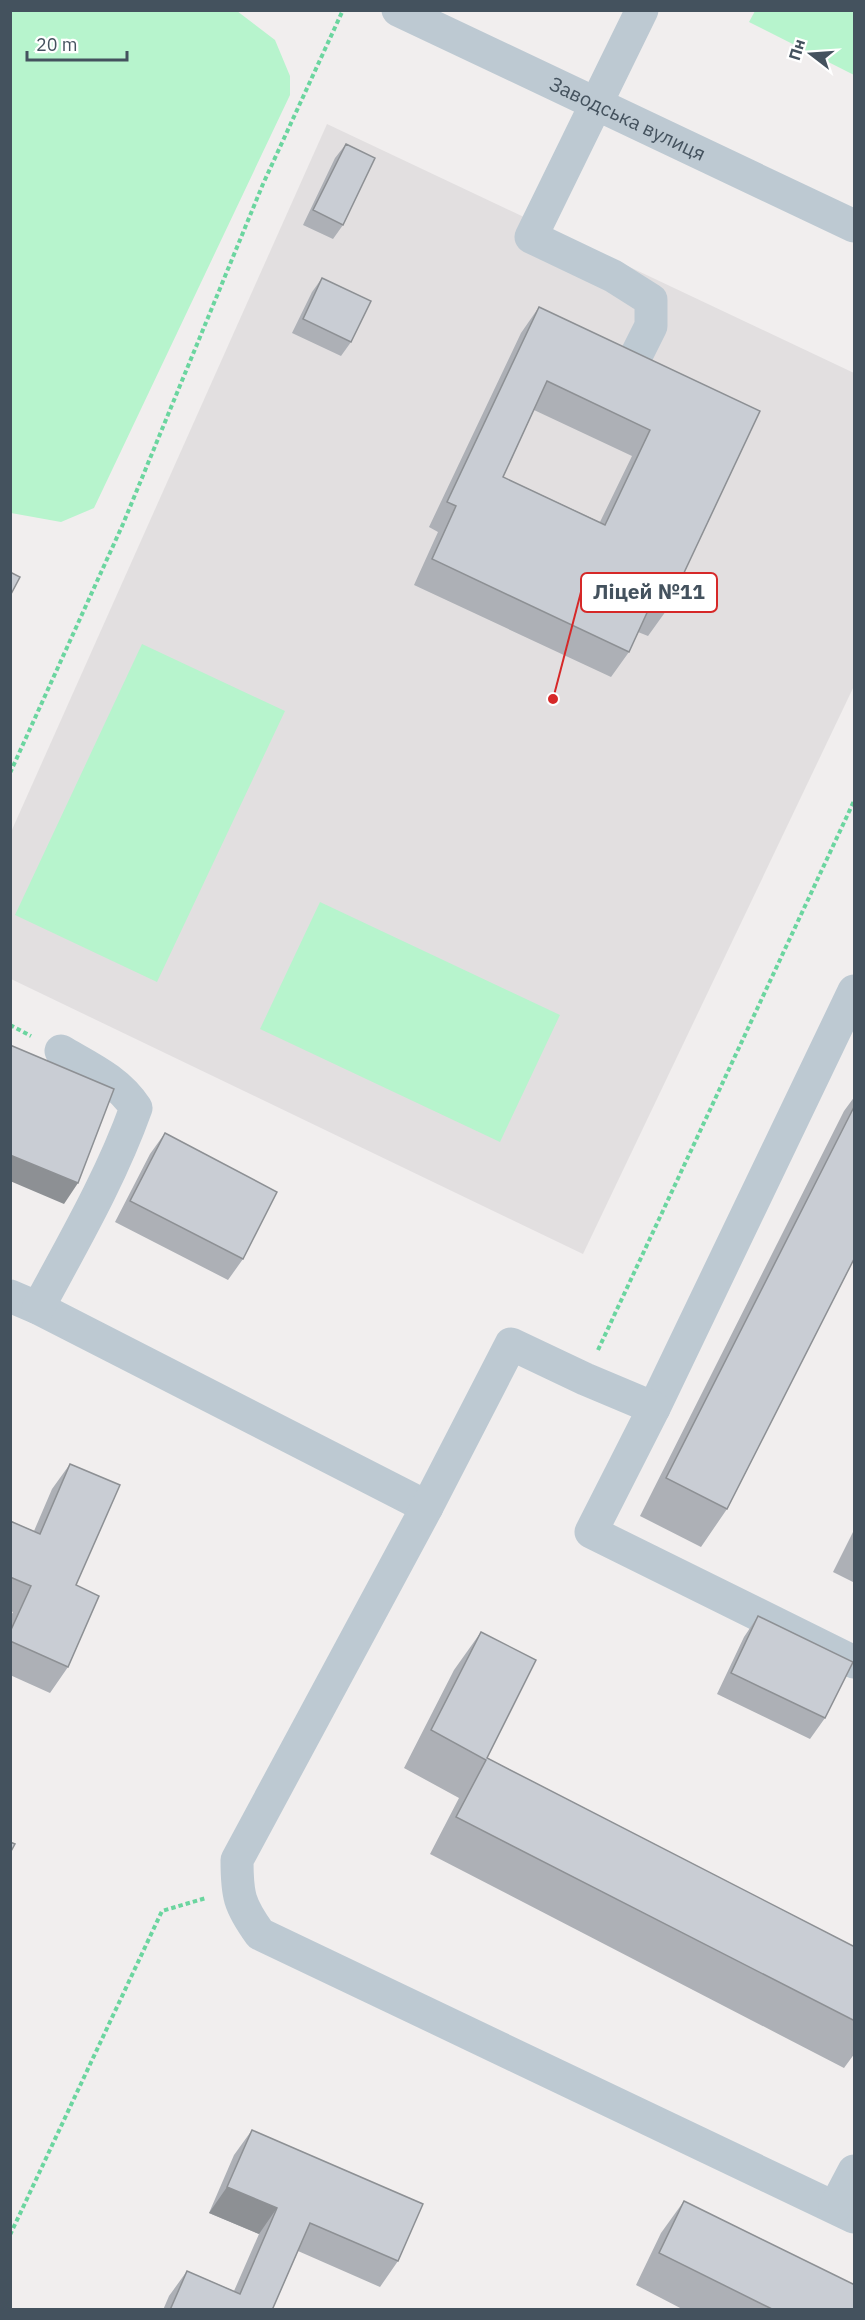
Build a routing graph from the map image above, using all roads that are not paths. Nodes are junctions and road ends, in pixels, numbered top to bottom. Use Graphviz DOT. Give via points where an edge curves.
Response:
graph roads {
  1 [pos="398,10"];
  2 [pos="642,10"];
  3 [pos="597,105"];
  4 [pos="855,226"];
  5 [pos="630,368"];
  6 [pos="855,991"];
  7 [pos="61,1051"];
  8 [pos="24,1302"];
  9 [pos="654,1408"];
  10 [pos="427,1507"];
  11 [pos="855,1662"];
  12 [pos="855,2171"];
  13 [pos="845,2212"];
  1 -- 3 [label="street, Заводська вулиця"];
  2 -- 3 [label="street"];
  3 -- 4 [label="street, Заводська вулиця"];
  3 -- 5 [label="street" via="531,237 613,276 651,300 651,326"];
  6 -- 9 [label="street"];
  7 -- 8 [label="street" via="110,1079 136,1108 92,1209"];
  8 -- 10 [label="street"];
  9 -- 10 [label="street" via="512,1344"];
  9 -- 11 [label="street" via="591,1532"];
  10 -- 13 [label="street" via="237,1860 237,1890 244,1912 261,1934"];
  12 -- 13 [label="street"];
}
